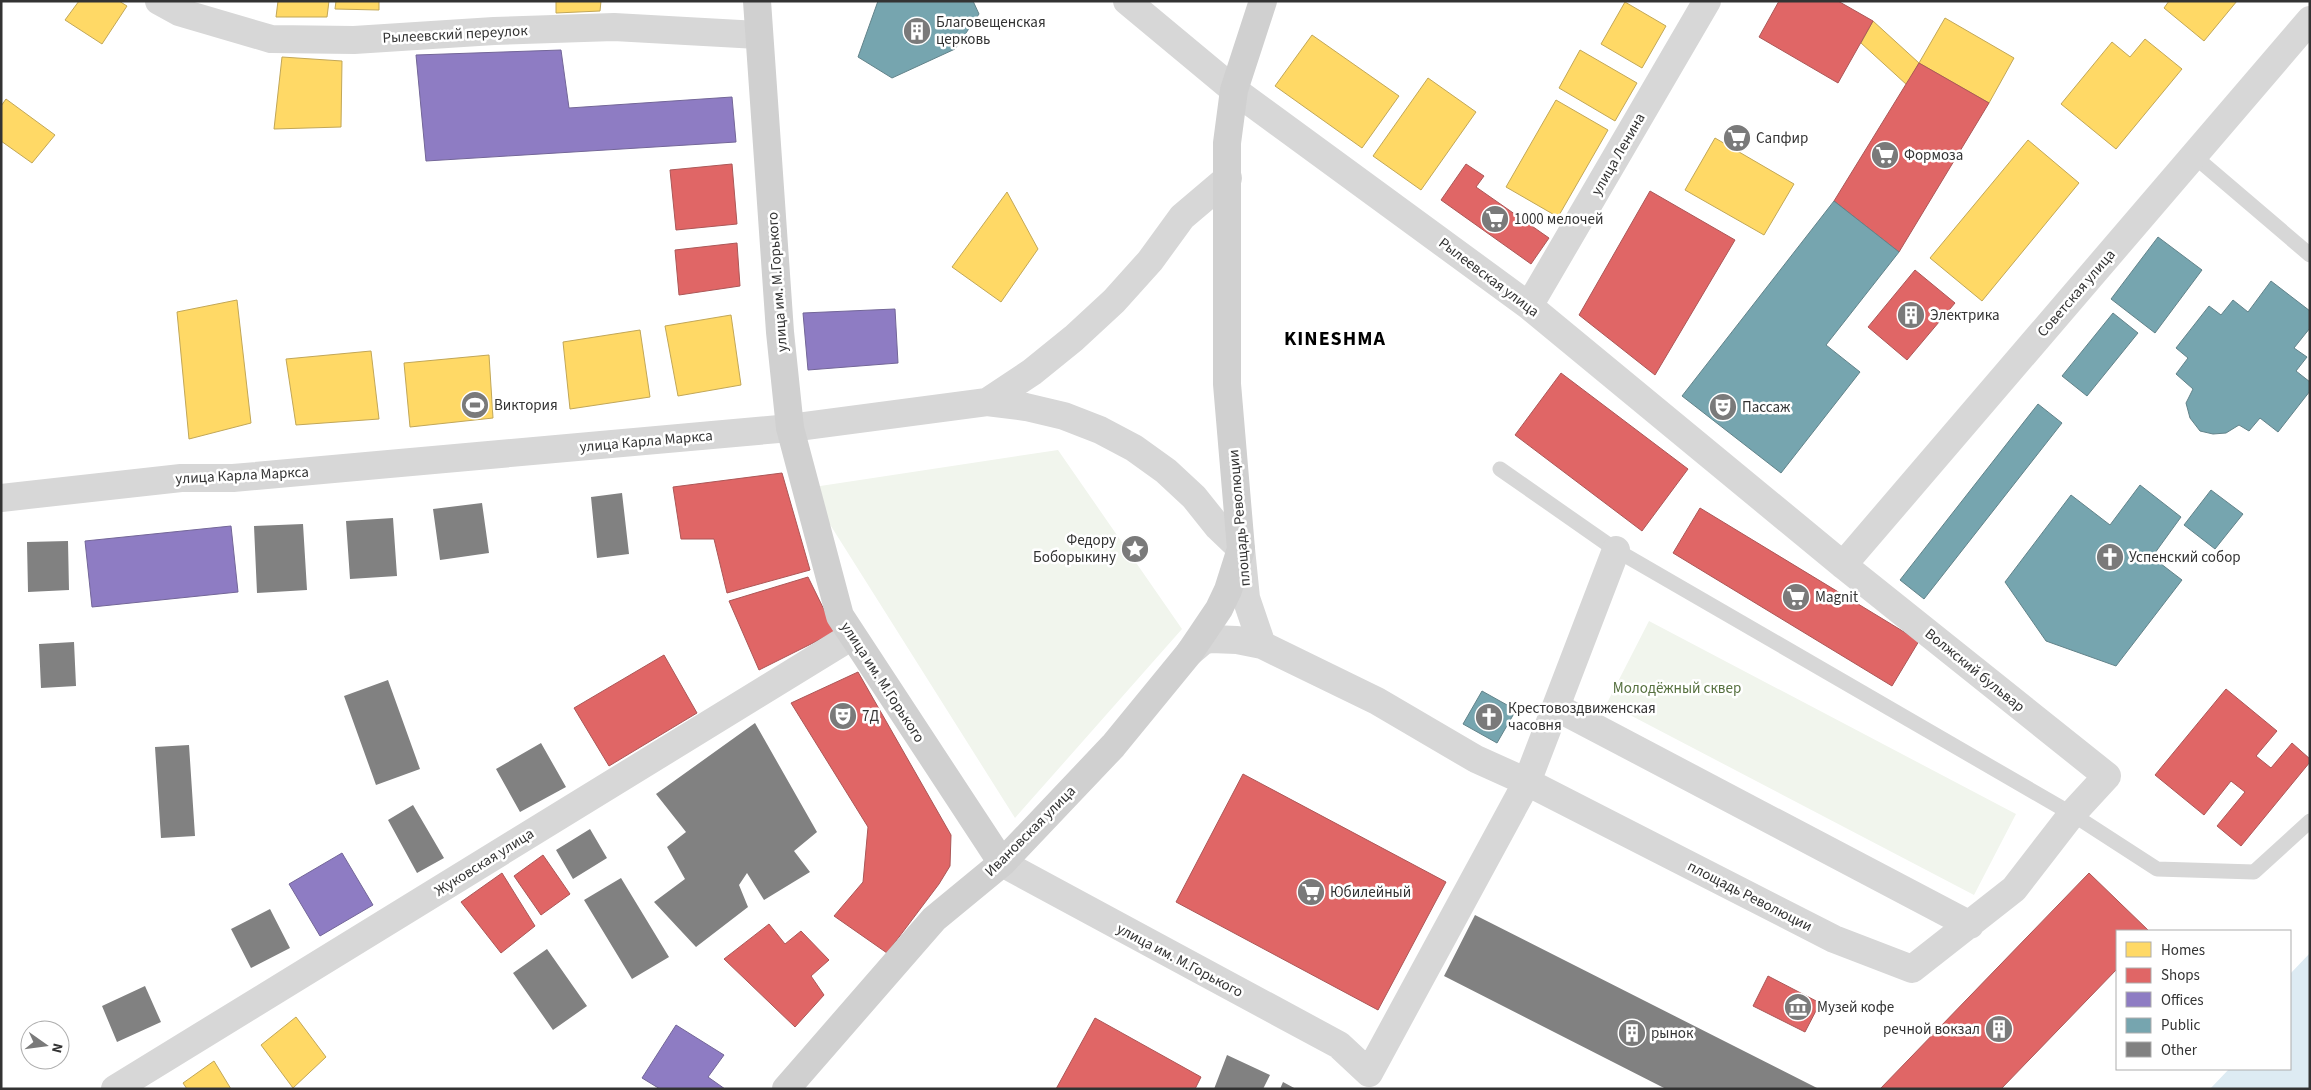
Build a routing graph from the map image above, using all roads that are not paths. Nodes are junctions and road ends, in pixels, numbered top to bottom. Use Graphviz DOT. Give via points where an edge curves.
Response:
graph roads {
  1 [pos="159,1"];
  2 [pos="756,1"];
  3 [pos="1127,1"];
  4 [pos="1264,1"];
  5 [pos="1707,1"];
  6 [pos="2310,20"];
  7 [pos="758,35"];
  8 [pos="1234,90"];
  9 [pos="2194,156"];
  10 [pos="1228,178"];
  11 [pos="2310,255"];
  12 [pos="1529,306"];
  13 [pos="987,402"];
  14 [pos="790,428"];
  15 [pos="1500,469"];
  16 [pos="1,498"];
  17 [pos="1241,550"];
  18 [pos="1616,550"];
  19 [pos="1843,565"];
  20 [pos="852,636"];
  21 [pos="1262,645"];
  22 [pos="1190,652"];
  23 [pos="1556,707"];
  24 [pos="2106,776"];
  25 [pos="1528,782"];
  26 [pos="2072,814"];
  27 [pos="2310,821"];
  28 [pos="1002,863"];
  29 [pos="1970,925"];
  30 [pos="1370,1081"];
  31 [pos="115,1089"];
  32 [pos="786,1089"];
  1 -- 7 [label="street, Рылеевский переулок" via="179,12 271,39 354,40 614,27"];
  2 -- 7 [label="main road, улица им. М.Горького"];
  3 -- 8 [label="street, Рылеевская улица"];
  4 -- 8 [label="main road, площадь Революции"];
  5 -- 12 [label="street, улица Ленина"];
  6 -- 9 [label="street, Советская улица"];
  7 -- 14 [label="main road, улица им. М.Горького"];
  8 -- 10 [label="main road, площадь Революции" via="1227,143"];
  8 -- 12 [label="street, Рылеевская улица"];
  9 -- 11 [label="lane"];
  9 -- 19 [label="street, Советская улица"];
  10 -- 13 [label="street" via="1182,217 1114,301 1081,332 1032,372"];
  10 -- 17 [label="main road, площадь Революции" via="1227,384"];
  12 -- 19 [label="street, Рылеевская улица"];
  13 -- 14 [label="street, улица Карла Маркса"];
  13 -- 17 [label="street, улица Карла Маркса" via="1064,416 1134,448 1194,497 1218,528"];
  14 -- 16 [label="street, улица Карла Маркса" via="233,478 181,478"];
  14 -- 20 [label="main road, улица им. М.Горького" via="840,616"];
  15 -- 18 [label="lane"];
  17 -- 21 [label="street, площадь Революции" via="1246,598"];
  17 -- 22 [label="main road, Ивановская улица" via="1224,599"];
  18 -- 23 [label="street"];
  18 -- 26 [label="lane"];
  19 -- 24 [label="street, Волжский бульвар"];
  20 -- 28 [label="main road, улица им. М.Горького"];
  20 -- 31 [label="street, Жуковская улица"];
  21 -- 22 [label="street" via="1211,639 1203,640"];
  21 -- 25 [label="street, площадь Революции" via="1377,701 1476,759"];
  22 -- 28 [label="main road, Ивановская улица" via="1113,746"];
  23 -- 25 [label="street"];
  23 -- 29 [label="street"];
  24 -- 26 [label="street, площадь Революции"];
  25 -- 29 [label="street, площадь Революции" via="1834,939 1912,969"];
  25 -- 30 [label="street"];
  26 -- 27 [label="lane" via="2157,869 2254,872"];
  26 -- 29 [label="street, площадь Революции" via="2014,889"];
  28 -- 30 [label="street, улица им. М.Горького" via="1338,1045"];
  28 -- 32 [label="main road, Ивановская улица" via="934,919"];
}
